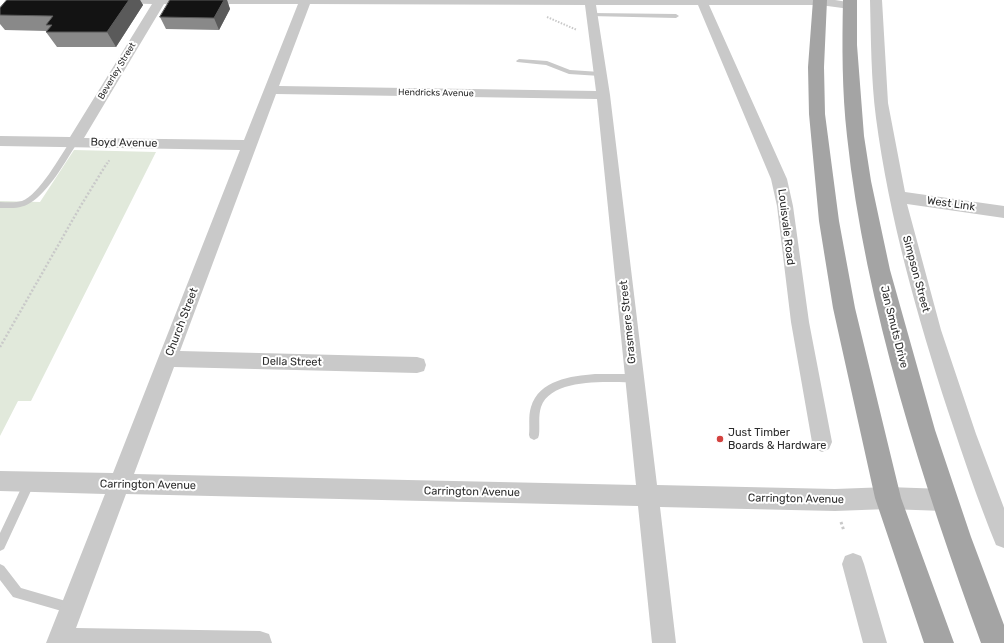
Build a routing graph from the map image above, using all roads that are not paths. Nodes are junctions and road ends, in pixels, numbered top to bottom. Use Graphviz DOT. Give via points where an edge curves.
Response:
graph roads {
  1 [pos="106,0"];
  2 [pos="160,0"];
  3 [pos="305,0"];
  4 [pos="390,0"];
  5 [pos="876,0"];
  6 [pos="611,1"];
  7 [pos="820,1"];
  8 [pos="702,2"];
  9 [pos="850,3"];
  10 [pos="591,8"];
  11 [pos="676,16"];
  12 [pos="519,61"];
  13 [pos="600,74"];
  14 [pos="270,90"];
  15 [pos="603,95"];
  16 [pos="0,141"];
  17 [pos="74,142"];
  18 [pos="249,145"];
  19 [pos="897,197"];
  20 [pos="0,205"];
  21 [pos="1004,212"];
  22 [pos="168,359"];
  23 [pos="417,365"];
  24 [pos="634,378"];
  25 [pos="534,435"];
  26 [pos="822,442"];
  27 [pos="0,481"];
  28 [pos="30,482"];
  29 [pos="120,484"];
  30 [pos="648,496"];
  31 [pos="888,498"];
  32 [pos="944,500"];
  33 [pos="1004,537"];
  34 [pos="0,545"];
  35 [pos="853,564"];
  36 [pos="0,570"];
  37 [pos="72,608"];
  38 [pos="59,641"];
  39 [pos="260,643"];
  40 [pos="664,643"];
  41 [pos="875,643"];
  42 [pos="939,643"];
  43 [pos="996,643"];
  1 -- 2 [label="street"];
  2 -- 3 [label="street"];
  2 -- 17 [label="street, Beverley Street"];
  3 -- 4 [label="street"];
  3 -- 14 [label="street, Church Street"];
  4 -- 10 [label="street" via="514,1"];
  5 -- 19 [label="street, Simpson Street" via="883,117"];
  6 -- 8 [label="street"];
  6 -- 10 [label="street"];
  7 -- 8 [label="street"];
  7 -- 9 [label="street"];
  7 -- 31 [label="main road" via="816,67 817,114 828,221 849,331"];
  8 -- 26 [label="street, Louisvale Road" via="781,183 800,322"];
  9 -- 32 [label="main road, Jan Smuts Drive" via="849,63 853,121 870,228 892,322"];
  10 -- 11 [label="lane"];
  10 -- 13 [label="street, Grasmere Street"];
  12 -- 13 [label="lane" via="547,63 569,72"];
  13 -- 15 [label="street, Grasmere Street"];
  14 -- 15 [label="street, Hendricks Avenue"];
  14 -- 18 [label="street, Church Street"];
  15 -- 24 [label="street, Grasmere Street"];
  16 -- 17 [label="street, Boyd Avenue"];
  17 -- 18 [label="street, Boyd Avenue"];
  17 -- 20 [label="lane" via="34,196 20,204"];
  18 -- 22 [label="street, Church Street"];
  19 -- 21 [label="street, West Link"];
  19 -- 33 [label="street, Simpson Street" via="928,318"];
  22 -- 23 [label="street, Della Street"];
  22 -- 29 [label="street, Church Street"];
  24 -- 25 [label="lane" via="579,379 556,386 544,394 537,405"];
  24 -- 30 [label="street, Grasmere Street"];
  27 -- 28 [label="street, Carrington Avenue"];
  28 -- 29 [label="street, Carrington Avenue"];
  28 -- 34 [label="lane"];
  29 -- 30 [label="street, Carrington Avenue"];
  29 -- 37 [label="street, Church Street"];
  30 -- 31 [label="street, Carrington Avenue" via="835,500"];
  30 -- 40 [label="street, Grasmere Street"];
  31 -- 32 [label="street, Carrington Avenue"];
  31 -- 42 [label="main road"];
  32 -- 43 [label="main road, Jan Smuts Drive"];
  35 -- 41 [label="street"];
  36 -- 37 [label="lane" via="17,593"];
  37 -- 38 [label="street, Church Street"];
  38 -- 39 [label="street"];
}
